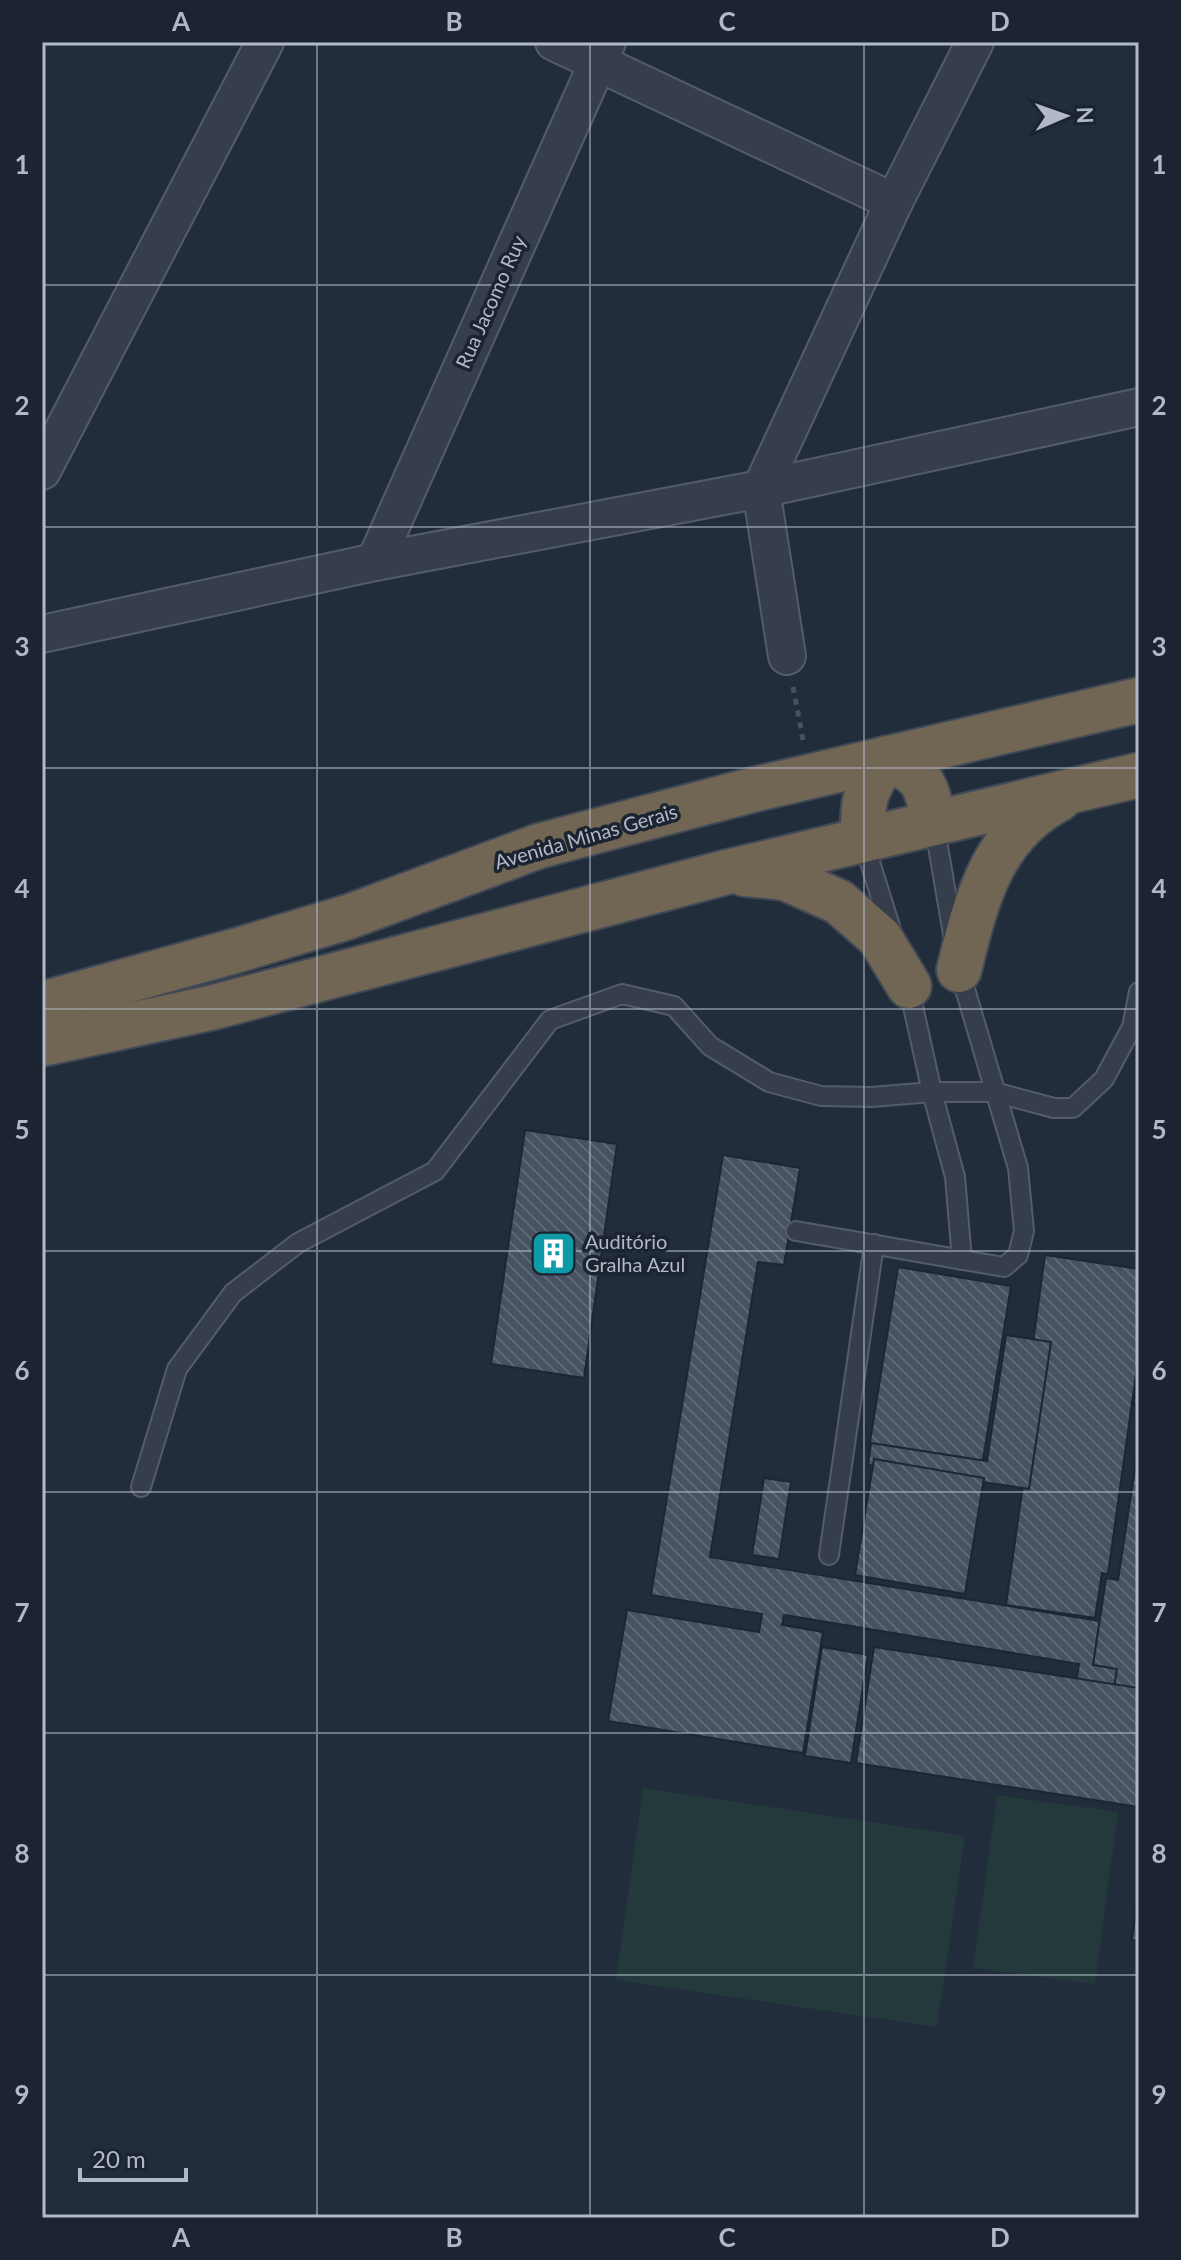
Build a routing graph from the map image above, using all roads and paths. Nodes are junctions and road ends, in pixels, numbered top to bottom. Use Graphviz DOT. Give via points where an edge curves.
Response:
graph roads {
  1 [pos="265,42"];
  2 [pos="554,42"];
  3 [pos="975,42"];
  4 [pos="602,53"];
  5 [pos="894,202"];
  6 [pos="1139,407"];
  7 [pos="42,471"];
  8 [pos="761,489"];
  9 [pos="375,562"];
  10 [pos="42,634"];
  11 [pos="787,656"];
  12 [pos="1139,700"];
  13 [pos="888,758"];
  14 [pos="1139,775"];
  15 [pos="810,777"];
  16 [pos="1078,789"];
  17 [pos="934,823"];
  18 [pos="863,840"];
  19 [pos="727,872"];
  20 [pos="959,970"];
  21 [pos="909,986"];
  22 [pos="1139,992"];
  23 [pos="42,1004"];
  24 [pos="42,1044"];
  25 [pos="932,1092"];
  26 [pos="994,1092"];
  27 [pos="796,1231"];
  28 [pos="874,1244"];
  29 [pos="962,1260"];
  30 [pos="141,1487"];
  31 [pos="829,1555"];
  1 -- 7 [label="street"];
  2 -- 4 [label="street"];
  3 -- 5 [label="street"];
  4 -- 5 [label="street"];
  4 -- 9 [label="street, Rua Jacomo Ruy"];
  5 -- 8 [label="street"];
  6 -- 8 [label="street"];
  8 -- 9 [label="street"];
  8 -- 11 [label="street"];
  9 -- 10 [label="street"];
  11 -- 15 [label="path"];
  12 -- 13 [label="highway, Avenida Minas Gerais"];
  13 -- 15 [label="highway, Avenida Minas Gerais"];
  13 -- 17 [label="highway" via="914,771 927,791"];
  13 -- 18 [label="highway" via="870,781 862,809"];
  14 -- 16 [label="highway"];
  15 -- 23 [label="highway, Avenida Minas Gerais" via="539,846 348,917"];
  16 -- 17 [label="highway"];
  16 -- 20 [label="highway" via="1043,808 991,865"];
  17 -- 18 [label="highway"];
  17 -- 20 [label="lane"];
  18 -- 19 [label="highway"];
  18 -- 21 [label="lane"];
  19 -- 21 [label="highway" via="785,878 839,902 880,938"];
  19 -- 24 [label="highway" via="210,1008"];
  20 -- 26 [label="lane"];
  21 -- 25 [label="lane"];
  22 -- 26 [label="lane" via="1132,1027 1104,1079 1073,1108"];
  25 -- 26 [label="lane"];
  25 -- 29 [label="lane" via="955,1177"];
  25 -- 30 [label="lane" via="821,1096 769,1082 710,1046 674,1006 622,994 550,1020 435,1171 298,1243 233,1293 177,1369"];
  26 -- 29 [label="lane" via="1018,1168 1024,1231 1018,1255 1004,1267"];
  27 -- 28 [label="lane"];
  28 -- 29 [label="lane"];
  28 -- 31 [label="lane"];
}
